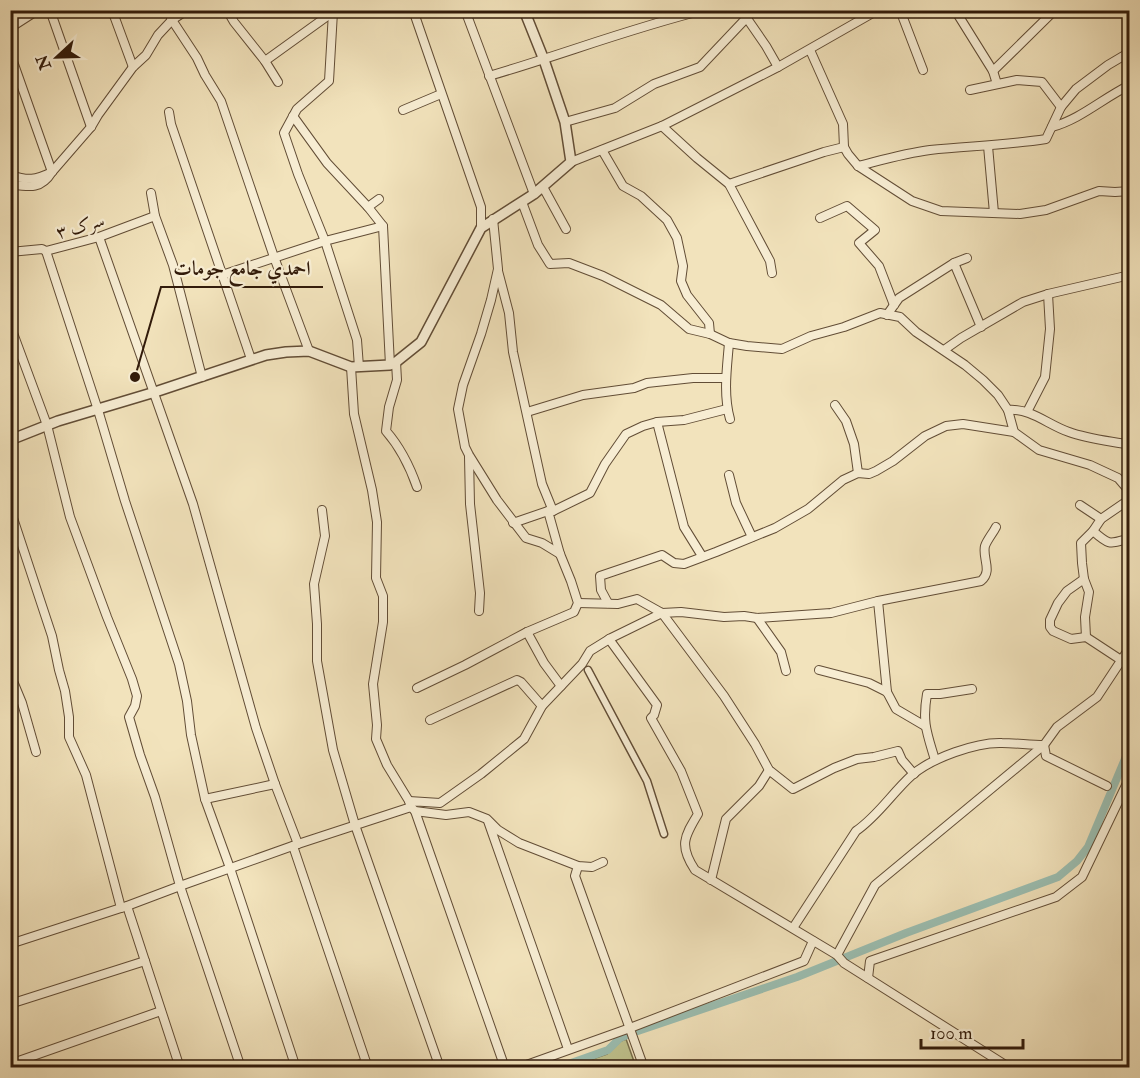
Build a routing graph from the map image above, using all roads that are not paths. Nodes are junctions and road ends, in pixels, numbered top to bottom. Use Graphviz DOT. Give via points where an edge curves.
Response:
graph roads {
  1 [pos="38,10"];
  2 [pos="50,10"];
  3 [pos="112,10"];
  4 [pos="168,10"];
  5 [pos="187,10"];
  6 [pos="227,10"];
  7 [pos="413,10"];
  8 [pos="704,10"];
  9 [pos="754,10"];
  10 [pos="878,10"];
  11 [pos="900,10"];
  12 [pos="955,10"];
  13 [pos="1055,10"];
  14 [pos="333,11"];
  15 [pos="466,11"];
  16 [pos="527,11"];
  17 [pos="746,17"];
  18 [pos="172,20"];
  19 [pos="10,28"];
  20 [pos="810,50"];
  21 [pos="1130,52"];
  22 [pos="10,53"];
  23 [pos="544,60"];
  24 [pos="265,61"];
  25 [pos="133,67"];
  26 [pos="778,67"];
  27 [pos="923,70"];
  28 [pos="993,71"];
  29 [pos="489,76"];
  30 [pos="278,82"];
  31 [pos="997,84"];
  32 [pos="1130,84"];
  33 [pos="970,90"];
  34 [pos="441,94"];
  35 [pos="1061,107"];
  36 [pos="403,110"];
  37 [pos="169,112"];
  38 [pos="293,116"];
  39 [pos="565,122"];
  40 [pos="662,126"];
  41 [pos="91,127"];
  42 [pos="1052,127"];
  43 [pos="988,146"];
  44 [pos="844,147"];
  45 [pos="602,150"];
  46 [pos="571,162"];
  47 [pos="858,166"];
  48 [pos="52,172"];
  49 [pos="10,175"];
  50 [pos="10,184"];
  51 [pos="729,184"];
  52 [pos="543,187"];
  53 [pos="1130,190"];
  54 [pos="151,193"];
  55 [pos="534,194"];
  56 [pos="379,199"];
  57 [pos="522,202"];
  58 [pos="368,207"];
  59 [pos="994,213"];
  60 [pos="155,216"];
  61 [pos="820,218"];
  62 [pos="493,219"];
  63 [pos="383,225"];
  64 [pos="481,228"];
  65 [pos="566,229"];
  66 [pos="99,237"];
  67 [pos="325,241"];
  68 [pos="46,251"];
  69 [pos="10,252"];
  70 [pos="274,257"];
  71 [pos="967,258"];
  72 [pos="954,263"];
  73 [pos="498,269"];
  74 [pos="772,273"];
  75 [pos="222,275"];
  76 [pos="1130,275"];
  77 [pos="1048,294"];
  78 [pos="894,305"];
  79 [pos="887,315"];
  80 [pos="10,325"];
  81 [pos="981,327"];
  82 [pos="710,334"];
  83 [pos="729,343"];
  84 [pos="944,350"];
  85 [pos="309,351"];
  86 [pos="251,359"];
  87 [pos="393,363"];
  88 [pos="355,367"];
  89 [pos="202,377"];
  90 [pos="726,378"];
  91 [pos="155,393"];
  92 [pos="835,405"];
  93 [pos="727,409"];
  94 [pos="98,410"];
  95 [pos="1008,410"];
  96 [pos="527,412"];
  97 [pos="1027,412"];
  98 [pos="730,419"];
  99 [pos="657,422"];
  100 [pos="47,425"];
  101 [pos="1014,432"];
  102 [pos="10,440"];
  103 [pos="1130,445"];
  104 [pos="469,455"];
  105 [pos="858,473"];
  106 [pos="729,475"];
  107 [pos="417,487"];
  108 [pos="1130,492"];
  109 [pos="1130,500"];
  110 [pos="1080,505"];
  111 [pos="10,509"];
  112 [pos="322,510"];
  113 [pos="551,511"];
  114 [pos="1101,519"];
  115 [pos="513,523"];
  116 [pos="996,527"];
  117 [pos="1093,531"];
  118 [pos="752,537"];
  119 [pos="1130,538"];
  120 [pos="560,554"];
  121 [pos="702,556"];
  122 [pos="1084,579"];
  123 [pos="878,601"];
  124 [pos="578,603"];
  125 [pos="608,603"];
  126 [pos="479,611"];
  127 [pos="662,613"];
  128 [pos="757,618"];
  129 [pos="527,632"];
  130 [pos="1086,637"];
  131 [pos="609,639"];
  132 [pos="1130,647"];
  133 [pos="1121,660"];
  134 [pos="588,670"];
  135 [pos="819,670"];
  136 [pos="786,671"];
  137 [pos="10,674"];
  138 [pos="561,686"];
  139 [pos="417,688"];
  140 [pos="972,689"];
  141 [pos="887,692"];
  142 [pos="542,706"];
  143 [pos="430,720"];
  144 [pos="925,726"];
  145 [pos="1044,746"];
  146 [pos="36,752"];
  147 [pos="935,760"];
  148 [pos="769,770"];
  149 [pos="914,774"];
  150 [pos="1130,777"];
  151 [pos="275,784"];
  152 [pos="1107,786"];
  153 [pos="204,799"];
  154 [pos="412,806"];
  155 [pos="488,819"];
  156 [pos="355,825"];
  157 [pos="664,834"];
  158 [pos="296,845"];
  159 [pos="603,862"];
  160 [pos="578,866"];
  161 [pos="230,868"];
  162 [pos="711,880"];
  163 [pos="180,886"];
  164 [pos="124,907"];
  165 [pos="793,928"];
  166 [pos="10,933"];
  167 [pos="813,940"];
  168 [pos="12,944"];
  169 [pos="837,956"];
  170 [pos="145,961"];
  171 [pos="868,978"];
  172 [pos="10,1004"];
  173 [pos="162,1011"];
  174 [pos="631,1032"];
  175 [pos="568,1049"];
  176 [pos="10,1064"];
  177 [pos="367,1065"];
  178 [pos="179,1067"];
  179 [pos="241,1068"];
  180 [pos="296,1068"];
  181 [pos="351,1068"];
  182 [pos="440,1068"];
  183 [pos="505,1068"];
  184 [pos="518,1068"];
  185 [pos="644,1068"];
  186 [pos="1010,1068"];
  1 -- 19 [label="street"];
  2 -- 41 [label="street"];
  3 -- 25 [label="street"];
  4 -- 18 [label="street"];
  5 -- 18 [label="street"];
  6 -- 24 [label="street"];
  7 -- 34 [label="street"];
  8 -- 23 [label="street"];
  9 -- 17 [label="street"];
  10 -- 20 [label="street"];
  11 -- 27 [label="street"];
  12 -- 28 [label="street"];
  13 -- 28 [label="street"];
  14 -- 24 [label="street"];
  14 -- 38 [label="street" via="329,81"];
  15 -- 29 [label="street"];
  16 -- 23 [label="street"];
  17 -- 26 [label="street"];
  17 -- 39 [label="street" via="700,67 654,84 615,108"];
  18 -- 25 [label="street"];
  18 -- 70 [label="street" via="221,101"];
  20 -- 26 [label="street"];
  20 -- 44 [label="street" via="843,124"];
  21 -- 35 [label="street" via="1076,89"];
  22 -- 48 [label="street"];
  23 -- 29 [label="street"];
  23 -- 39 [label="street"];
  24 -- 30 [label="street"];
  25 -- 41 [label="street"];
  26 -- 40 [label="street"];
  28 -- 31 [label="street"];
  29 -- 55 [label="street"];
  31 -- 33 [label="street"];
  31 -- 35 [label="street" via="1017,80 1042,82"];
  32 -- 42 [label="street" via="1085,113"];
  34 -- 36 [label="street"];
  34 -- 64 [label="street" via="481,207"];
  35 -- 42 [label="street"];
  37 -- 75 [label="street"];
  38 -- 58 [label="street" via="327,163"];
  38 -- 67 [label="street" via="284,133"];
  39 -- 46 [label="street"];
  40 -- 45 [label="street"];
  40 -- 51 [label="street"];
  41 -- 48 [label="street"];
  42 -- 43 [label="street" via="1046,140"];
  43 -- 47 [label="street" via="930,150"];
  43 -- 59 [label="street"];
  44 -- 47 [label="street"];
  44 -- 51 [label="street"];
  45 -- 46 [label="street"];
  45 -- 82 [label="street" via="623,186 641,196 667,220 677,238 683,266 681,281 709,323"];
  46 -- 52 [label="street"];
  47 -- 59 [label="street" via="912,201 941,211"];
  48 -- 49 [label="street" via="34,180"];
  48 -- 50 [label="street" via="47,180 33,187"];
  51 -- 74 [label="street" via="770,261"];
  52 -- 55 [label="street"];
  52 -- 65 [label="street"];
  53 -- 59 [label="street" via="1099,192 1046,210"];
  54 -- 60 [label="street"];
  55 -- 57 [label="street"];
  56 -- 58 [label="street"];
  57 -- 62 [label="street"];
  57 -- 82 [label="street" via="538,245 550,264 569,262 603,276 661,305 688,329"];
  58 -- 63 [label="street"];
  60 -- 66 [label="street, سرک ۳"];
  60 -- 89 [label="street"];
  61 -- 78 [label="street" via="847,206 876,230 860,243 879,266"];
  62 -- 64 [label="street"];
  62 -- 73 [label="street"];
  63 -- 67 [label="street"];
  63 -- 87 [label="street"];
  64 -- 87 [label="street" via="421,342"];
  66 -- 68 [label="street, سرک ۳"];
  66 -- 91 [label="street"];
  67 -- 70 [label="street"];
  67 -- 88 [label="street" via="357,340"];
  68 -- 69 [label="street, سرک ۳"];
  68 -- 94 [label="street"];
  70 -- 75 [label="street"];
  70 -- 85 [label="street"];
  71 -- 72 [label="street"];
  72 -- 78 [label="street"];
  72 -- 81 [label="street"];
  73 -- 96 [label="street"];
  73 -- 104 [label="street" via="458,409"];
  75 -- 86 [label="street"];
  76 -- 77 [label="street"];
  77 -- 81 [label="street"];
  77 -- 97 [label="street" via="1050,329 1045,377"];
  78 -- 79 [label="street"];
  79 -- 83 [label="street" via="880,313 782,349"];
  79 -- 84 [label="street" via="900,317"];
  80 -- 100 [label="street"];
  81 -- 84 [label="street"];
  82 -- 83 [label="street"];
  83 -- 90 [label="street"];
  84 -- 95 [label="street" via="983,380"];
  85 -- 86 [label="street"];
  85 -- 88 [label="street"];
  86 -- 89 [label="street"];
  87 -- 88 [label="street"];
  87 -- 107 [label="street" via="397,380 386,431 411,469"];
  88 -- 154 [label="street" via="354,414 377,522 376,579 383,596 373,684 376,739"];
  89 -- 91 [label="street"];
  90 -- 93 [label="street"];
  90 -- 96 [label="street" via="646,383 583,395"];
  91 -- 94 [label="street"];
  91 -- 151 [label="street" via="193,504"];
  92 -- 105 [label="street" via="854,444"];
  93 -- 98 [label="street"];
  93 -- 99 [label="street"];
  94 -- 100 [label="street"];
  94 -- 153 [label="street" via="179,664"];
  95 -- 97 [label="street"];
  95 -- 101 [label="street"];
  96 -- 113 [label="street"];
  97 -- 103 [label="street" via="1068,431"];
  99 -- 113 [label="street" via="626,434 590,493"];
  99 -- 121 [label="street" via="684,527"];
  100 -- 102 [label="street"];
  100 -- 163 [label="street" via="70,517 137,696 129,717"];
  101 -- 105 [label="street" via="963,424 946,426 876,471"];
  101 -- 108 [label="street" via="1039,450 1118,478"];
  104 -- 115 [label="street"];
  104 -- 126 [label="street"];
  105 -- 118 [label="street" via="843,480 801,514"];
  106 -- 118 [label="street" via="736,503"];
  109 -- 114 [label="street"];
  110 -- 114 [label="street"];
  111 -- 164 [label="street" via="52,636 65,691 69,737 86,775"];
  112 -- 156 [label="street" via="324,536 314,584 317,661 333,750"];
  113 -- 115 [label="street"];
  113 -- 120 [label="street"];
  114 -- 117 [label="street"];
  115 -- 120 [label="street" via="526,538"];
  116 -- 123 [label="street" via="985,546 987,570 981,581"];
  117 -- 119 [label="street" via="1105,542"];
  117 -- 122 [label="street" via="1082,543"];
  118 -- 121 [label="street"];
  120 -- 124 [label="street"];
  121 -- 125 [label="street" via="684,564 662,555 600,576 601,590"];
  122 -- 130 [label="street" via="1089,592"];
  122 -- 130 [label="street" via="1058,603 1050,627 1071,639"];
  123 -- 128 [label="street" via="831,613"];
  123 -- 141 [label="street"];
  124 -- 125 [label="street"];
  124 -- 129 [label="street" via="570,615"];
  125 -- 127 [label="street" via="637,599"];
  127 -- 128 [label="street"];
  127 -- 131 [label="street"];
  127 -- 148 [label="street" via="724,696"];
  128 -- 136 [label="street" via="782,652"];
  129 -- 138 [label="street"];
  129 -- 139 [label="street"];
  130 -- 133 [label="street"];
  131 -- 138 [label="street" via="590,651"];
  131 -- 162 [label="street" via="657,705 651,718 681,771 698,814 684,838 684,850 695,870"];
  132 -- 133 [label="street"];
  133 -- 145 [label="street" via="1097,697 1057,727"];
  134 -- 157 [label="street" via="647,781"];
  135 -- 141 [label="street" via="869,683"];
  137 -- 146 [label="street"];
  138 -- 142 [label="street"];
  140 -- 144 [label="street" via="927,694"];
  141 -- 144 [label="street" via="896,709"];
  142 -- 143 [label="street" via="517,680"];
  142 -- 154 [label="street" via="524,739 481,774 440,803"];
  144 -- 147 [label="street"];
  145 -- 147 [label="street" via="1000,742 961,749"];
  145 -- 152 [label="street" via="1046,756"];
  145 -- 169 [label="street" via="875,885"];
  147 -- 149 [label="street"];
  148 -- 149 [label="street" via="793,789 857,759 898,751"];
  148 -- 162 [label="street" via="759,786 726,819"];
  149 -- 165 [label="street" via="856,831"];
  150 -- 171 [label="street" via="1082,877 1056,897 870,961"];
  151 -- 153 [label="street"];
  151 -- 158 [label="street"];
  153 -- 161 [label="street"];
  154 -- 155 [label="street" via="446,815 469,812"];
  154 -- 156 [label="street"];
  154 -- 183 [label="street"];
  155 -- 160 [label="street" via="519,843"];
  155 -- 175 [label="street"];
  156 -- 158 [label="street"];
  156 -- 182 [label="street"];
  158 -- 161 [label="street"];
  158 -- 177 [label="street"];
  159 -- 160 [label="street" via="592,867"];
  160 -- 174 [label="street" via="575,876"];
  161 -- 163 [label="street"];
  161 -- 180 [label="street"];
  162 -- 165 [label="street"];
  163 -- 164 [label="street"];
  163 -- 179 [label="street"];
  164 -- 168 [label="street"];
  164 -- 170 [label="street"];
  165 -- 167 [label="street"];
  166 -- 168 [label="street"];
  167 -- 169 [label="street"];
  167 -- 174 [label="street" via="804,961"];
  169 -- 171 [label="street"];
  170 -- 172 [label="street"];
  170 -- 173 [label="street"];
  171 -- 186 [label="street"];
  173 -- 176 [label="street"];
  173 -- 178 [label="street"];
  174 -- 175 [label="street"];
  174 -- 185 [label="street"];
  175 -- 184 [label="street"];
  177 -- 181 [label="street"];
}
